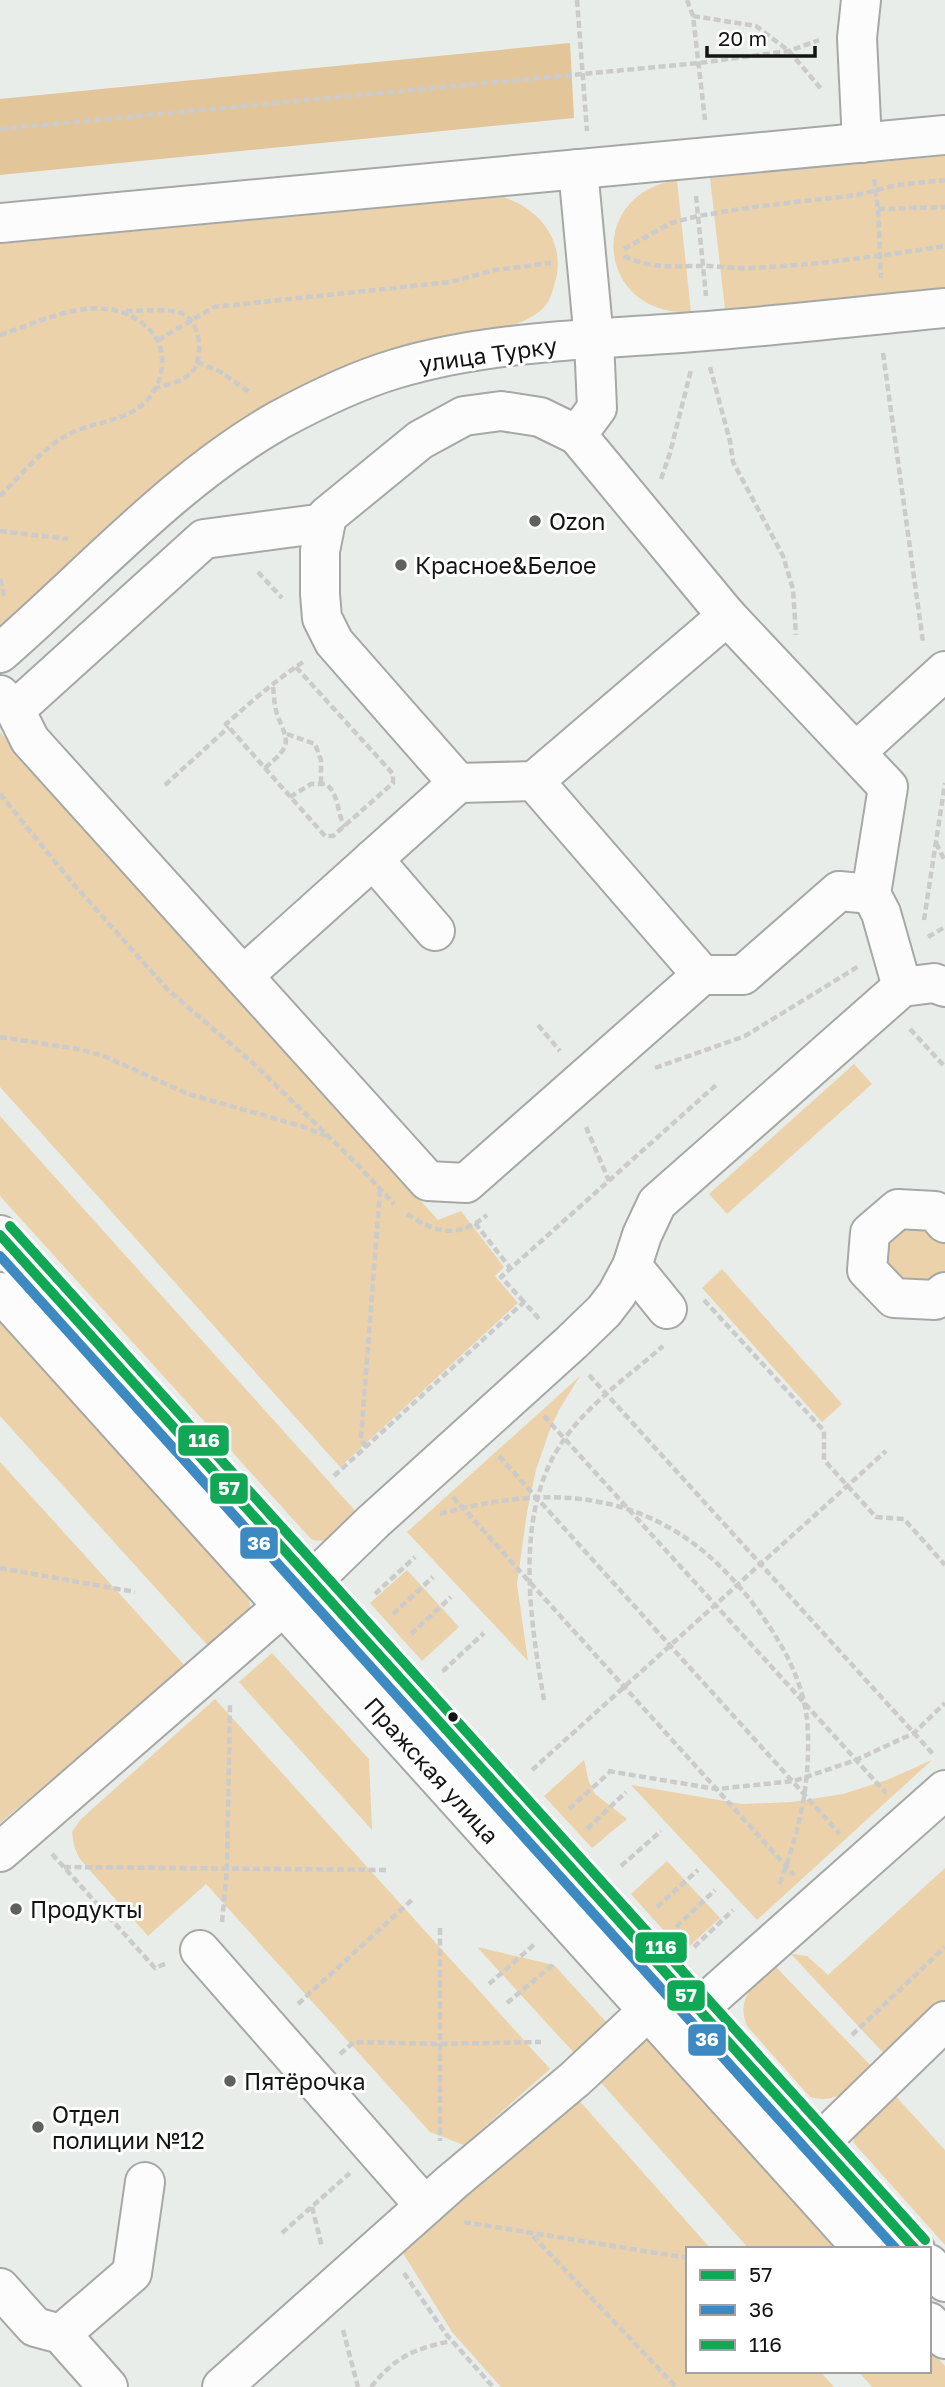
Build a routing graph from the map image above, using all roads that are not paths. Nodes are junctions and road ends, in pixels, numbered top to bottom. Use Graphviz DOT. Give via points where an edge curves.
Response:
graph roads {
  1 [pos="862,0"];
  2 [pos="945,135"];
  3 [pos="862,143"];
  4 [pos="583,154"];
  5 [pos="0,223"];
  6 [pos="945,308"];
  7 [pos="594,340"];
  8 [pos="577,436"];
  9 [pos="325,523"];
  10 [pos="727,616"];
  11 [pos="0,653"];
  12 [pos="935,662"];
  13 [pos="8,703"];
  14 [pos="856,752"];
  15 [pos="534,781"];
  16 [pos="458,783"];
  17 [pos="355,839"];
  18 [pos="872,894"];
  19 [pos="435,931"];
  20 [pos="702,975"];
  21 [pos="243,976"];
  22 [pos="893,981"];
  23 [pos="945,987"];
  24 [pos="945,1223"];
  25 [pos="0,1235"];
  26 [pos="632,1266"];
  27 [pos="0,1292"];
  28 [pos="945,1292"];
  29 [pos="666,1326"];
  30 [pos="312,1581"];
  31 [pos="283,1606"];
  32 [pos="943,1776"];
  33 [pos="0,1852"];
  34 [pos="200,1950"];
  35 [pos="688,1997"];
  36 [pos="945,2021"];
  37 [pos="659,2023"];
  38 [pos="820,2143"];
  39 [pos="792,2170"];
  40 [pos="145,2182"];
  41 [pos="442,2214"];
  42 [pos="861,2247"];
  43 [pos="913,2247"];
  44 [pos="931,2266"];
  45 [pos="945,2282"];
  46 [pos="0,2288"];
  47 [pos="931,2324"];
  48 [pos="61,2334"];
  49 [pos="945,2339"];
  50 [pos="241,2381"];
  51 [pos="108,2387"];
  1 -- 3 [label="street" via="857,37"];
  2 -- 3 [label="street"];
  3 -- 4 [label="street"];
  4 -- 5 [label="street"];
  4 -- 7 [label="street"];
  6 -- 7 [label="street, улица Турку"];
  7 -- 8 [label="street" via="597,408"];
  7 -- 11 [label="street, улица Турку" via="498,348 393,369 278,421 193,479"];
  8 -- 9 [label="street" via="540,417 501,411 464,416 420,439 327,516"];
  8 -- 10 [label="street"];
  9 -- 13 [label="street" via="204,539"];
  9 -- 16 [label="street" via="320,594 322,618 334,642"];
  10 -- 14 [label="street"];
  10 -- 15 [label="street"];
  12 -- 14 [label="street"];
  13 -- 21 [label="street" via="30,740"];
  14 -- 18 [label="street" via="888,787"];
  15 -- 16 [label="street"];
  15 -- 20 [label="street"];
  16 -- 17 [label="street"];
  17 -- 19 [label="street"];
  17 -- 21 [label="street"];
  18 -- 20 [label="street" via="839,891 743,975"];
  18 -- 22 [label="street" via="881,913"];
  20 -- 21 [label="street" via="466,1183 428,1181 322,1040"];
  22 -- 23 [label="street"];
  22 -- 26 [label="street" via="657,1203"];
  24 -- 28 [label="street" via="935,1211 898,1209 870,1233 867,1270 894,1298 934,1300"];
  25 -- 30 [label="street, Пражская улица"];
  26 -- 29 [label="street"];
  26 -- 30 [label="street" via="604,1311 566,1349"];
  27 -- 31 [label="street, Пражская улица"];
  30 -- 31 [label="street"];
  30 -- 35 [label="street, Пражская улица"];
  31 -- 33 [label="street"];
  31 -- 37 [label="street, Пражская улица"];
  32 -- 35 [label="street"];
  34 -- 41 [label="street" via="376,2150"];
  35 -- 37 [label="street"];
  35 -- 38 [label="street, Пражская улица"];
  36 -- 38 [label="street"];
  37 -- 39 [label="street, Пражская улица"];
  37 -- 41 [label="street" via="575,2079"];
  38 -- 39 [label="street"];
  38 -- 43 [label="street, Пражская улица"];
  39 -- 42 [label="street, Пражская улица"];
  40 -- 48 [label="street" via="132,2273"];
  41 -- 50 [label="street" via="384,2243"];
  44 -- 45 [label="street"];
  46 -- 48 [label="street" via="35,2327"];
  47 -- 49 [label="street"];
  48 -- 51 [label="street"];
}
